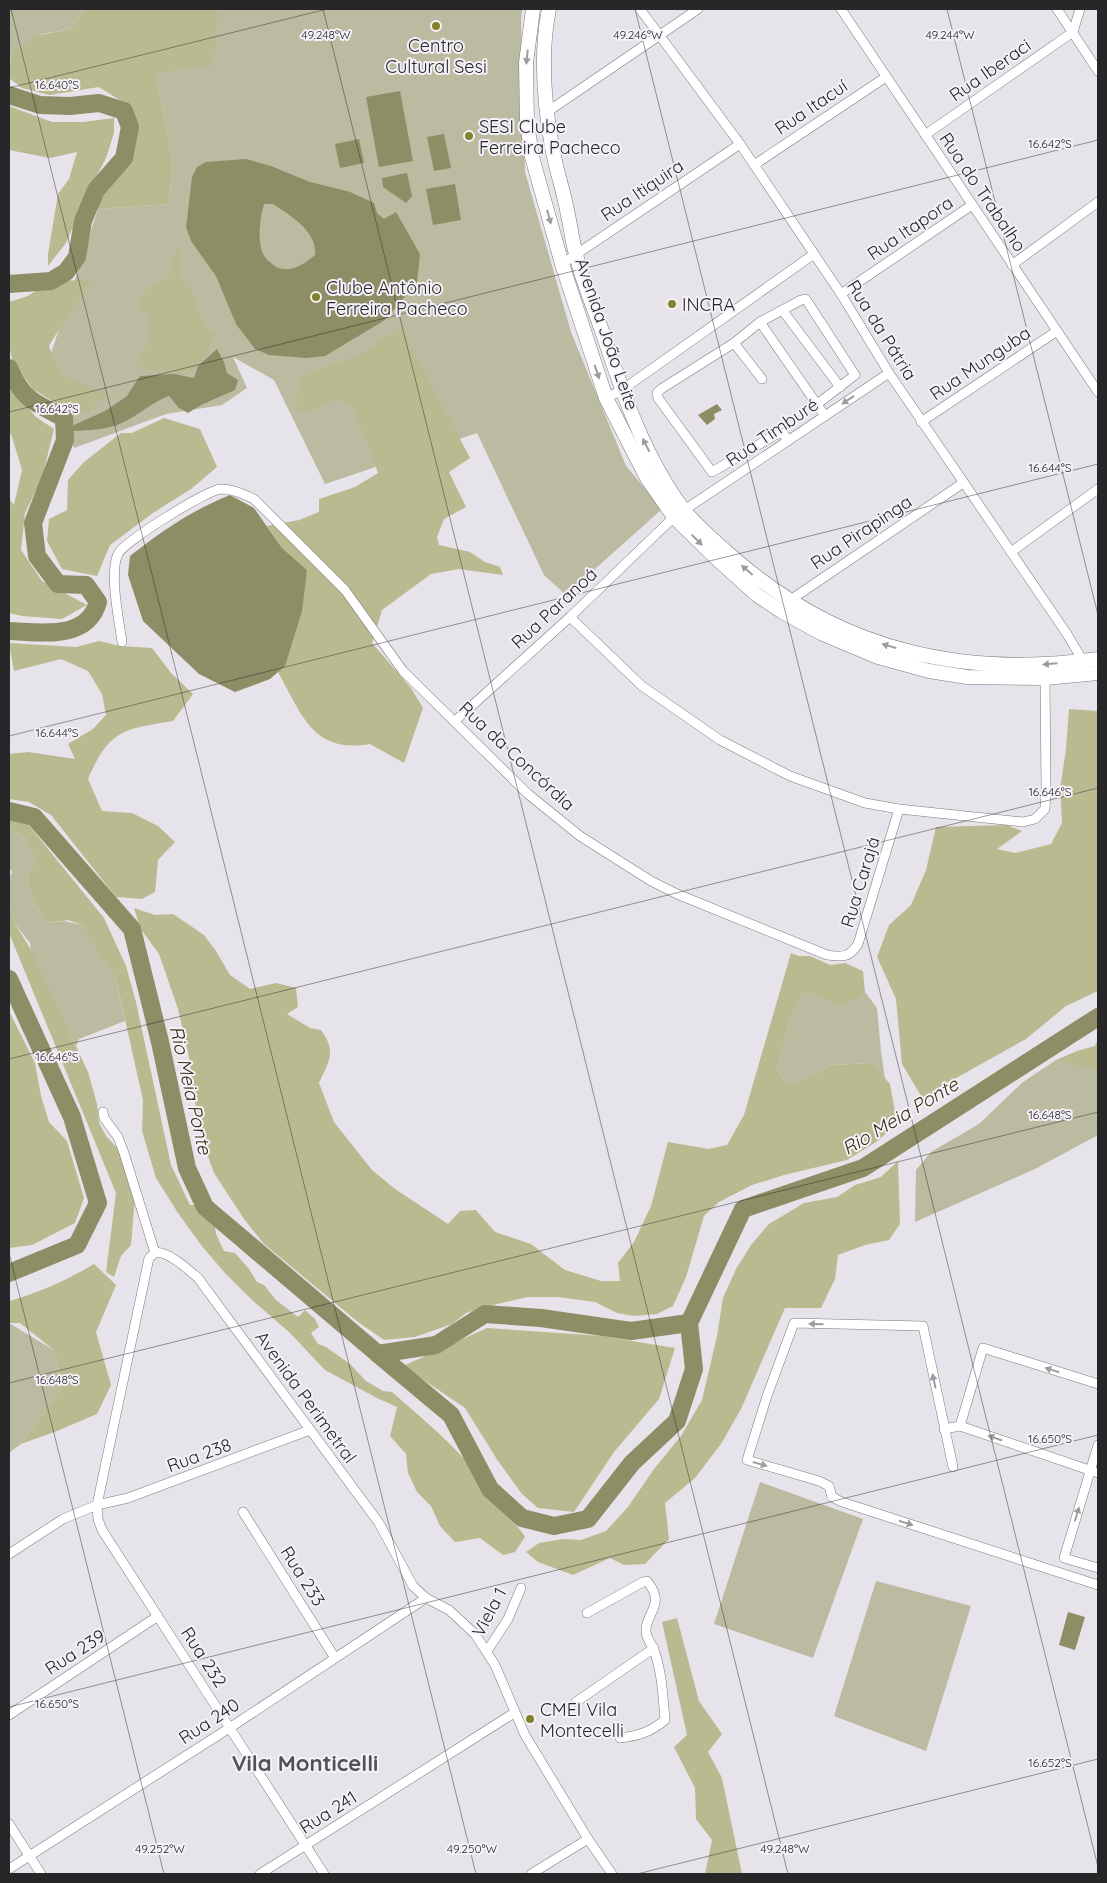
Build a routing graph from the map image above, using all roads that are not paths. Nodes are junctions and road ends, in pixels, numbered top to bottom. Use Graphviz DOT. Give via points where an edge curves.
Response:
graph roads {
  1 [pos="533,9"];
  2 [pos="549,9"];
  3 [pos="640,9"];
  4 [pos="698,9"];
  5 [pos="841,9"];
  6 [pos="1057,9"];
  7 [pos="1080,9"];
  8 [pos="1073,32"];
  9 [pos="659,34"];
  10 [pos="1098,71"];
  11 [pos="886,77"];
  12 [pos="547,112"];
  13 [pos="925,135"];
  14 [pos="740,144"];
  15 [pos="754,165"];
  16 [pos="1098,202"];
  17 [pos="972,205"];
  18 [pos="576,254"];
  19 [pos="814,254"];
  20 [pos="562,264"];
  21 [pos="1012,265"];
  22 [pos="587,288"];
  23 [pos="841,294"];
  24 [pos="571,295"];
  25 [pos="783,311"];
  26 [pos="760,322"];
  27 [pos="1057,331"];
  28 [pos="734,343"];
  29 [pos="889,373"];
  30 [pos="762,379"];
  31 [pos="840,387"];
  32 [pos="622,390"];
  33 [pos="1098,390"];
  34 [pos="606,398"];
  35 [pos="816,405"];
  36 [pos="825,416"];
  37 [pos="922,422"];
  38 [pos="788,441"];
  39 [pos="740,456"];
  40 [pos="756,462"];
  41 [pos="963,483"];
  42 [pos="1098,489"];
  43 [pos="679,514"];
  44 [pos="1011,552"];
  45 [pos="785,606"];
  46 [pos="570,617"];
  47 [pos="122,642"];
  48 [pos="1098,659"];
  49 [pos="1089,670"];
  50 [pos="1045,678"];
  51 [pos="455,721"];
  52 [pos="899,809"];
  53 [pos="843,957"];
  54 [pos="103,1112"];
  55 [pos="155,1253"];
  56 [pos="1098,1384"];
  57 [pos="960,1426"];
  58 [pos="944,1429"];
  59 [pos="310,1430"];
  60 [pos="1098,1445"];
  61 [pos="954,1467"];
  62 [pos="1094,1471"];
  63 [pos="97,1505"];
  64 [pos="244,1512"];
  65 [pos="9,1554"];
  66 [pos="1098,1568"];
  67 [pos="1098,1585"];
  68 [pos="520,1588"];
  69 [pos="426,1598"];
  70 [pos="587,1613"];
  71 [pos="158,1616"];
  72 [pos="654,1648"];
  73 [pos="487,1651"];
  74 [pos="336,1658"];
  75 [pos="576,1702"];
  76 [pos="514,1713"];
  77 [pos="9,1715"];
  78 [pos="231,1727"];
  79 [pos="620,1738"];
  80 [pos="9,1824"];
  81 [pos="588,1838"];
  82 [pos="306,1845"];
  83 [pos="29,1856"];
  84 [pos="9,1869"];
  85 [pos="41,1874"];
  86 [pos="260,1874"];
  87 [pos="324,1874"];
  88 [pos="531,1874"];
  89 [pos="612,1874"];
  1 -- 20 [label="street, Avenida João Leite, one-way" via="526,63 527,122 532,157"];
  2 -- 12 [label="street, Avenida João Leite" via="544,67"];
  3 -- 9 [label="street, Rua da Pátria"];
  4 -- 9 [label="street"];
  5 -- 11 [label="street, Rua do Trabalho"];
  6 -- 8 [label="street"];
  7 -- 8 [label="street"];
  8 -- 10 [label="street"];
  8 -- 13 [label="street, Rua Iberaci"];
  9 -- 12 [label="street"];
  9 -- 14 [label="street, Rua da Pátria"];
  11 -- 13 [label="street, Rua do Trabalho"];
  11 -- 15 [label="street, Rua Itacuí"];
  12 -- 18 [label="street, Avenida João Leite"];
  13 -- 17 [label="street, Rua do Trabalho"];
  14 -- 15 [label="street, Rua da Pátria"];
  14 -- 18 [label="street, Rua Itiquira"];
  15 -- 19 [label="street, Rua da Pátria"];
  16 -- 21 [label="street"];
  17 -- 21 [label="street, Rua do Trabalho"];
  17 -- 23 [label="street, Rua Itapora"];
  18 -- 20 [label="street, Rua Itiquira"];
  18 -- 22 [label="street, Avenida João Leite"];
  19 -- 23 [label="street, Rua da Pátria"];
  19 -- 32 [label="street"];
  20 -- 24 [label="street, Avenida João Leite"];
  21 -- 27 [label="street, Rua do Trabalho"];
  22 -- 24 [label="street"];
  22 -- 32 [label="street, Avenida João Leite"];
  23 -- 29 [label="street, Rua da Pátria"];
  24 -- 34 [label="street, Avenida João Leite, one-way"];
  25 -- 26 [label="street"];
  25 -- 31 [label="street"];
  25 -- 31 [label="street" via="801,300 807,301 855,373 855,377"];
  26 -- 28 [label="street"];
  26 -- 35 [label="street"];
  27 -- 33 [label="street, Rua do Trabalho"];
  27 -- 37 [label="street, Rua Munguba"];
  28 -- 30 [label="street"];
  28 -- 39 [label="street" via="661,389 658,398 710,471 715,472"];
  29 -- 36 [label="street, Rua Timburé, one-way"];
  29 -- 37 [label="street, Rua da Pátria"];
  31 -- 35 [label="street"];
  32 -- 34 [label="street"];
  43 -- 32 [label="street, Avenida João Leite, one-way"];
  34 -- 43 [label="street, Avenida João Leite" via="647,478"];
  35 -- 36 [label="street"];
  36 -- 38 [label="street, Rua Timburé"];
  37 -- 41 [label="street, Rua da Pátria"];
  38 -- 39 [label="street" via="784,433 775,435"];
  38 -- 40 [label="street, Rua Timburé"];
  39 -- 40 [label="street"];
  40 -- 43 [label="street, Rua Timburé"];
  41 -- 44 [label="street, Rua da Pátria"];
  41 -- 45 [label="street, Rua Pirapinga"];
  42 -- 44 [label="street"];
  43 -- 45 [label="street, Avenida João Leite" via="764,584"];
  43 -- 46 [label="street, Rua Paranoá"];
  44 -- 49 [label="street, Rua da Pátria"];
  49 -- 45 [label="street, Avenida João Leite, one-way" via="932,658 884,645"];
  45 -- 50 [label="street, Avenida João Leite" via="846,645 878,657 967,677"];
  46 -- 51 [label="street, Rua Paranoá"];
  46 -- 52 [label="street" via="642,686 720,740 790,776 865,803"];
  47 -- 51 [label="street, Rua da Concórdia" via="113,572 118,553 129,542 195,500 220,489 237,491 254,499 345,590 403,671"];
  48 -- 49 [label="street, Avenida João Leite"];
  49 -- 50 [label="street, Avenida João Leite"];
  50 -- 52 [label="street" via="1046,789 1044,809 1035,819 1023,822"];
  51 -- 53 [label="street, Rua da Concórdia" via="528,794 592,844 651,881 827,955"];
  52 -- 53 [label="street, Rua Carajá" via="858,944"];
  54 -- 55 [label="street" via="124,1153"];
  55 -- 59 [label="street, Avenida Perimetral" via="178,1262 198,1278"];
  55 -- 63 [label="street" via="146,1266"];
  56 -- 57 [label="street, one-way" via="983,1348"];
  57 -- 58 [label="street"];
  62 -- 57 [label="street, one-way"];
  58 -- 61 [label="street"];
  58 -- 67 [label="street, one-way" via="923,1326 794,1323 747,1460 819,1481 829,1486 832,1497 842,1502"];
  59 -- 63 [label="street, Rua 238" via="128,1498"];
  59 -- 69 [label="street, Avenida Perimetral" via="379,1523 413,1586"];
  60 -- 62 [label="street"];
  66 -- 62 [label="street, one-way" via="1064,1558"];
  63 -- 65 [label="street" via="63,1519"];
  63 -- 71 [label="street, Rua 232" via="102,1530"];
  64 -- 74 [label="street, Rua 233"];
  68 -- 73 [label="street, Viela 1" via="508,1619"];
  69 -- 73 [label="street, Avenida Perimetral" via="449,1610 475,1634"];
  69 -- 74 [label="street, Rua 240"];
  70 -- 72 [label="street" via="647,1581 656,1600 646,1628 648,1642"];
  71 -- 77 [label="street, Rua 239"];
  71 -- 78 [label="street, Rua 232"];
  72 -- 75 [label="street"];
  72 -- 79 [label="street" via="663,1688 664,1720 652,1730"];
  73 -- 76 [label="street, Avenida Perimetral"];
  74 -- 78 [label="street, Rua 240"];
  76 -- 81 [label="street, Avenida Perimetral"];
  76 -- 82 [label="street, Rua 241"];
  78 -- 82 [label="street, Rua 232"];
  78 -- 83 [label="street, Rua 240"];
  80 -- 83 [label="street"];
  81 -- 88 [label="street"];
  81 -- 89 [label="street, Avenida Perimetral"];
  82 -- 86 [label="street, Rua 241"];
  82 -- 87 [label="street, Rua 232"];
  83 -- 84 [label="street, Rua 240"];
  83 -- 85 [label="street"];
}
